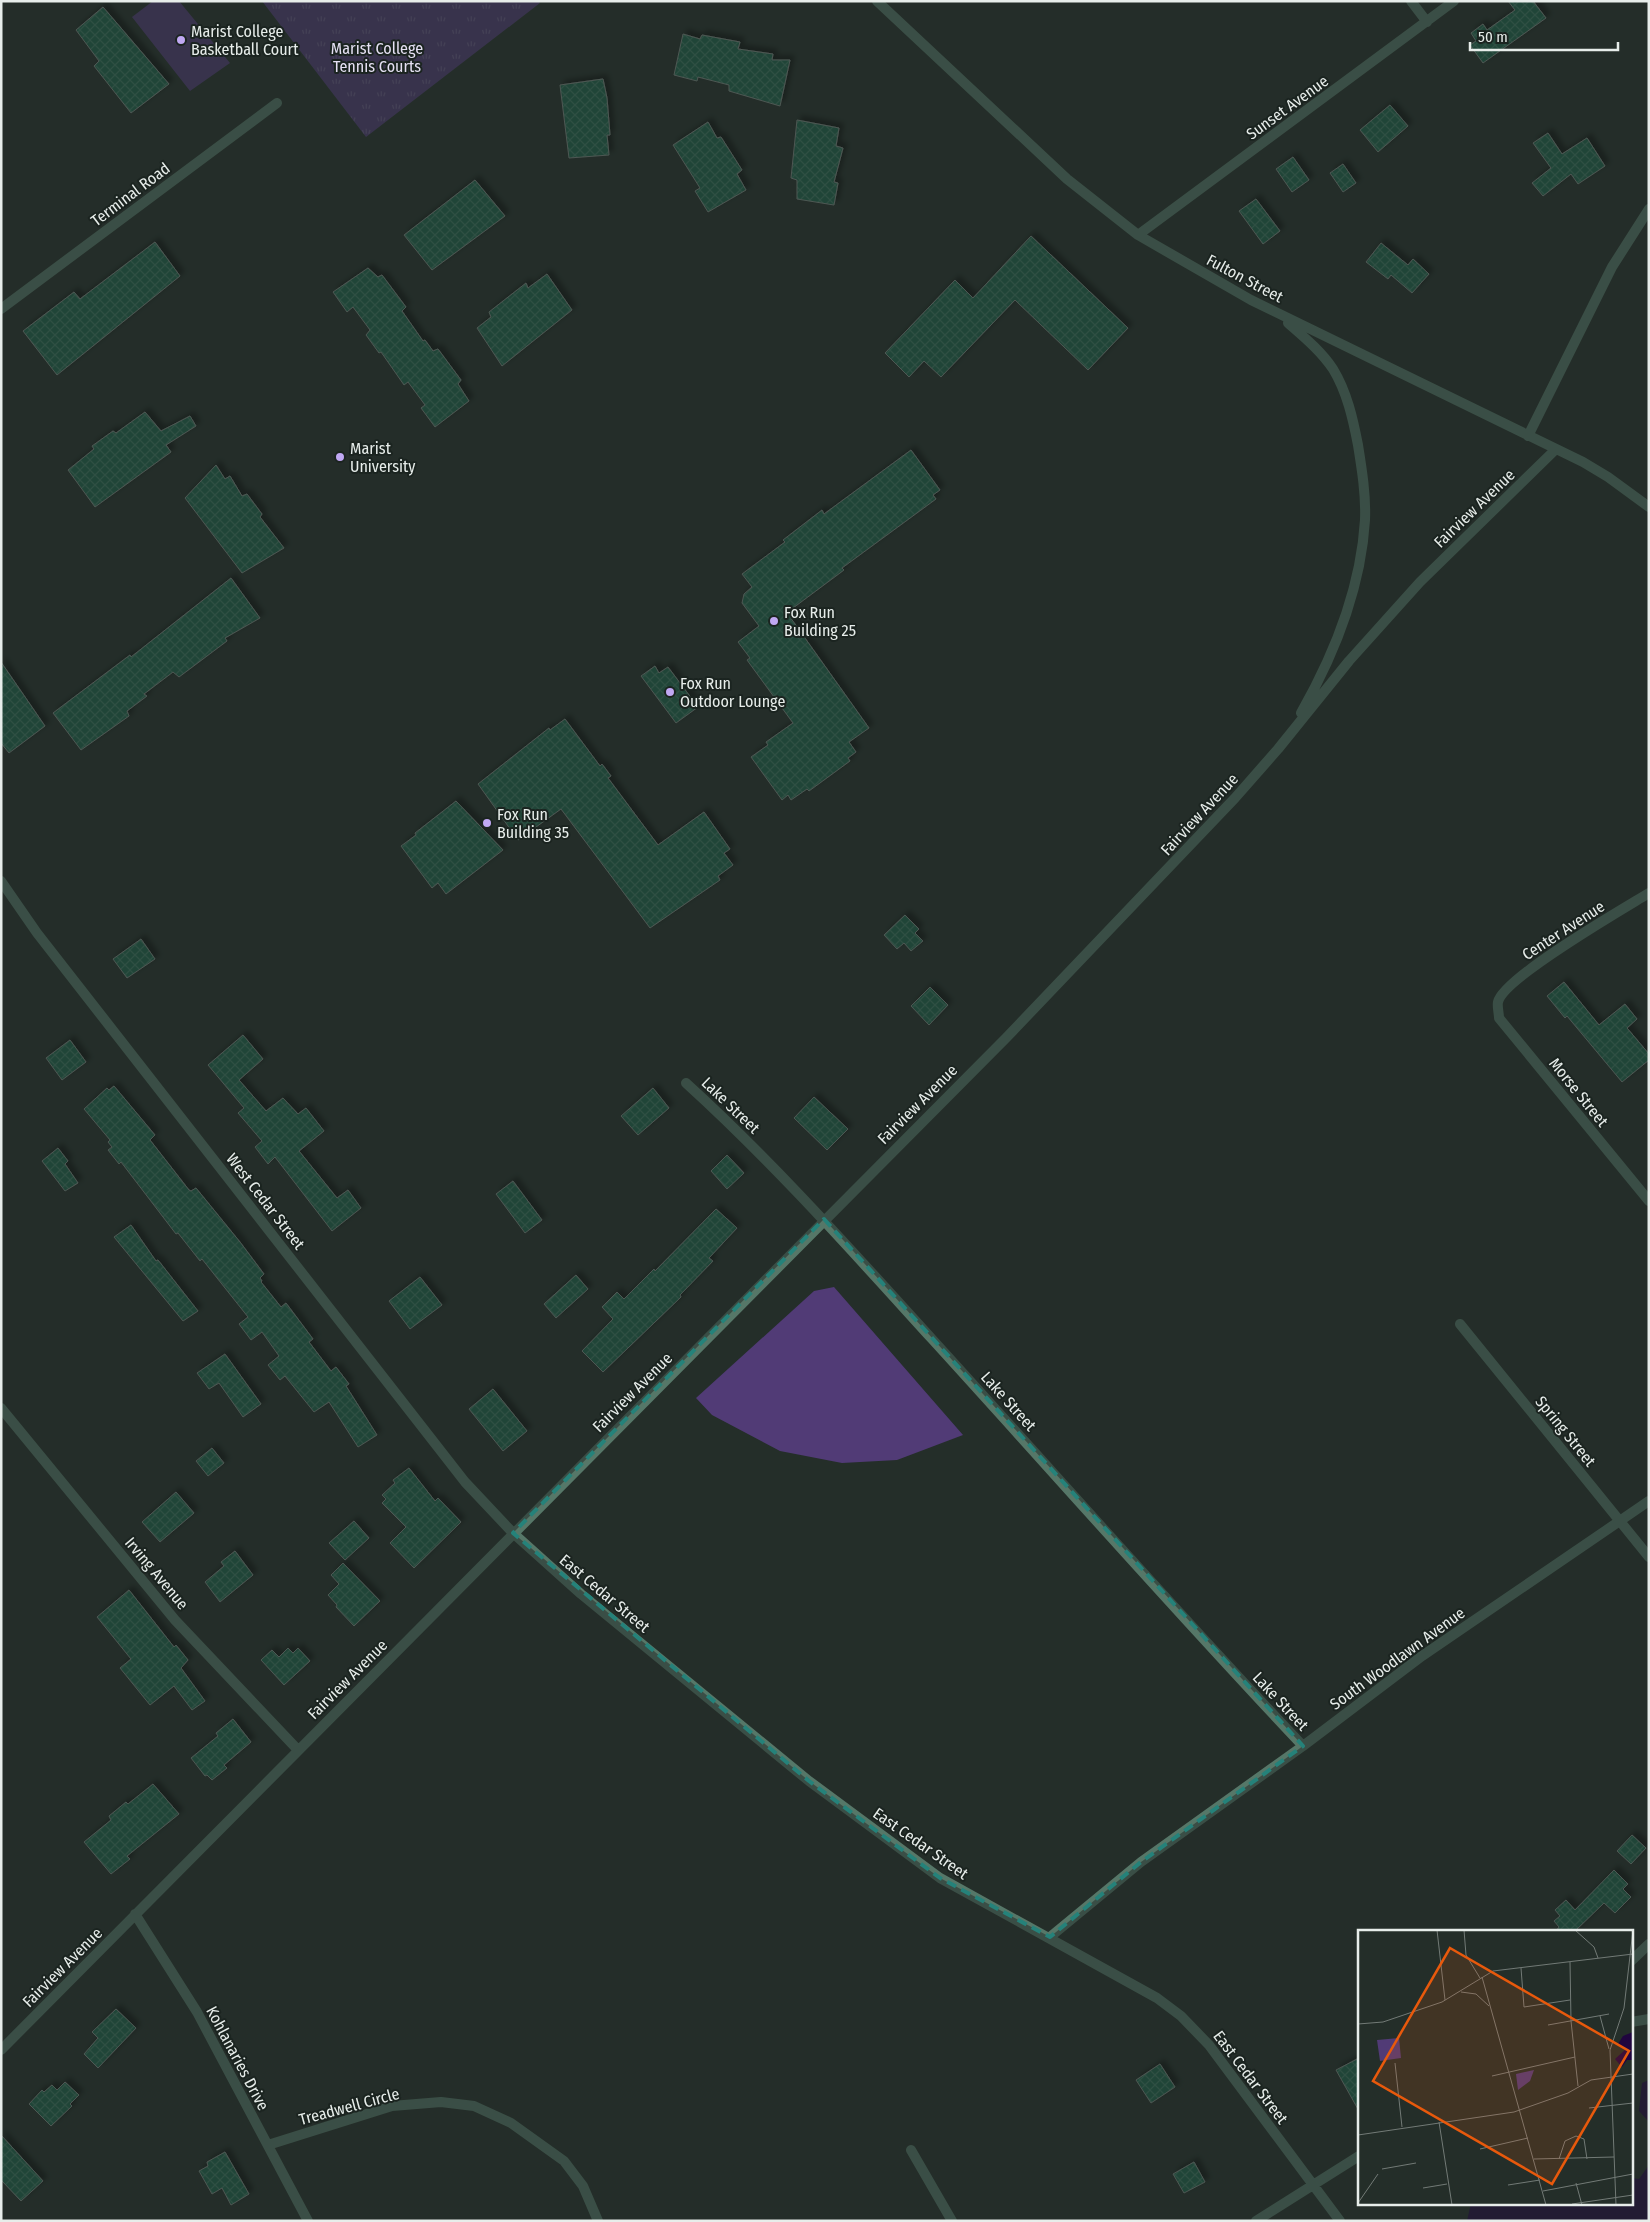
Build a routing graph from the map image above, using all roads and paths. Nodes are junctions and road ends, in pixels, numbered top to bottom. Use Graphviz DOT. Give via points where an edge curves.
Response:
graph roads {
  1 [pos="877,1"];
  2 [pos="1411,1"];
  3 [pos="1454,1"];
  4 [pos="1427,22"];
  5 [pos="277,103"];
  6 [pos="1649,209"];
  7 [pos="1138,235"];
  8 [pos="1265,306"];
  9 [pos="1,309"];
  10 [pos="1528,436"];
  11 [pos="1556,449"];
  12 [pos="1649,507"];
  13 [pos="1278,749"];
  14 [pos="1,881"];
  15 [pos="1649,893"];
  16 [pos="1500,999"];
  17 [pos="686,1083"];
  18 [pos="1649,1201"];
  19 [pos="824,1219"];
  20 [pos="1460,1324"];
  21 [pos="1,1408"];
  22 [pos="1649,1501"];
  23 [pos="1620,1520"];
  24 [pos="513,1533"];
  25 [pos="1649,1557"];
  26 [pos="1304,1746"];
  27 [pos="298,1750"];
  28 [pos="136,1914"];
  29 [pos="1050,1937"];
  30 [pos="1649,1944"];
  31 [pos="1632,1960"];
  32 [pos="1649,2020"];
  33 [pos="1632,2022"];
  34 [pos="1,2050"];
  35 [pos="268,2145"];
  36 [pos="911,2150"];
  37 [pos="1358,2157"];
  38 [pos="1313,2184"];
  39 [pos="308,2221"];
  40 [pos="598,2221"];
  41 [pos="952,2221"];
  42 [pos="1256,2221"];
  43 [pos="1340,2221"];
  1 -- 7 [label="street, Fulton Street" via="1053,166"];
  2 -- 4 [label="street"];
  3 -- 4 [label="street, Sunset Avenue"];
  4 -- 7 [label="street, Sunset Avenue"];
  5 -- 9 [label="street, Terminal Road"];
  6 -- 10 [label="street" via="1612,267"];
  7 -- 8 [label="street, Fulton Street"];
  8 -- 10 [label="street, Fulton Street"];
  8 -- 13 [label="street, Fairview Avenue" via="1304,337 1332,369 1356,432 1365,489 1362,548 1347,608 1325,668"];
  10 -- 11 [label="street, Fulton Street"];
  11 -- 12 [label="street, Fulton Street" via="1608,476"];
  11 -- 13 [label="street, Fairview Avenue" via="1401,602"];
  13 -- 19 [label="street, Fairview Avenue" via="1045,997"];
  14 -- 24 [label="street, West Cedar Street" via="37,933 459,1475"];
  15 -- 16 [label="street, Center Avenue" via="1531,968 1507,987"];
  16 -- 18 [label="street, Morse Street" via="1499,1018"];
  17 -- 19 [label="street, Lake Street"];
  19 -- 24 [label="street, Fairview Avenue"];
  19 -- 26 [label="street, Lake Street" via="1216,1654"];
  20 -- 23 [label="street, Spring Street"];
  21 -- 27 [label="street, Irving Avenue" via="175,1620"];
  22 -- 23 [label="street, South Woodlawn Avenue"];
  23 -- 25 [label="street, Spring Street"];
  23 -- 26 [label="street, South Woodlawn Avenue" via="1422,1656"];
  24 -- 27 [label="street, Fairview Avenue"];
  24 -- 29 [label="street, East Cedar Street" via="581,1594 809,1781 940,1878"];
  26 -- 29 [label="street, South Woodlawn Avenue" via="1141,1862"];
  27 -- 28 [label="street, Fairview Avenue"];
  28 -- 34 [label="street, Fairview Avenue"];
  28 -- 35 [label="street, Kohlanaries Drive" via="196,2012"];
  29 -- 38 [label="street, East Cedar Street" via="1157,1998 1181,2016 1209,2045"];
  30 -- 31 [label="street"];
  32 -- 33 [label="street"];
  35 -- 39 [label="street, Kohlanaries Drive"];
  35 -- 40 [label="street, Treadwell Circle" via="392,2106 441,2102 474,2106 511,2123 564,2161 583,2186"];
  36 -- 41 [label="street"];
  37 -- 38 [label="street"];
  38 -- 42 [label="street"];
  38 -- 43 [label="street, East Cedar Street"];
}
